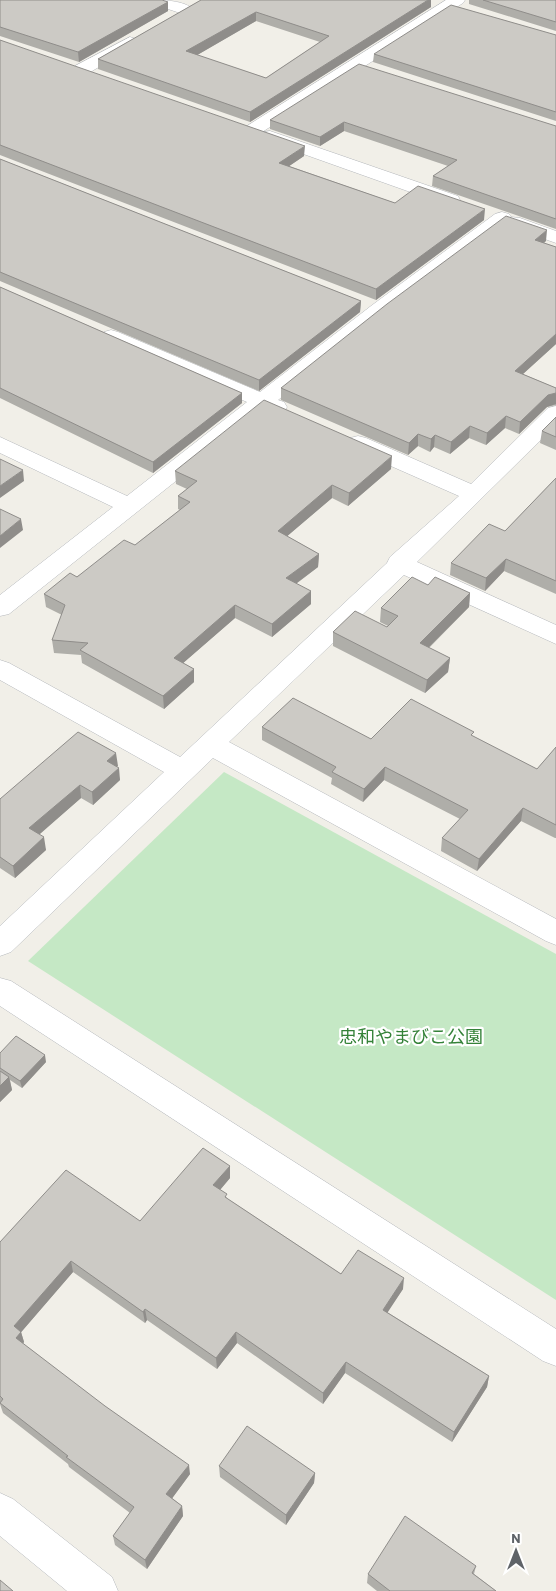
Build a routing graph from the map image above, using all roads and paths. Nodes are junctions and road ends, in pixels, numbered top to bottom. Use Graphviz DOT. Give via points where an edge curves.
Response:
graph roads {
  1 [pos="156,0"];
  2 [pos="203,0"];
  3 [pos="430,0"];
  4 [pos="457,6"];
  5 [pos="186,10"];
  6 [pos="170,19"];
  7 [pos="146,33"];
  8 [pos="64,64"];
  9 [pos="357,65"];
  10 [pos="81,70"];
  11 [pos="376,71"];
  12 [pos="99,76"];
  13 [pos="235,124"];
  14 [pos="253,130"];
  15 [pos="465,205"];
  16 [pos="556,238"];
  17 [pos="90,327"];
  18 [pos="263,401"];
  19 [pos="556,413"];
  20 [pos="298,416"];
  21 [pos="342,436"];
  22 [pos="0,444"];
  23 [pos="474,494"];
  24 [pos="130,506"];
  25 [pos="399,563"];
  26 [pos="0,608"];
  27 [pos="556,635"];
  28 [pos="0,669"];
  29 [pos="210,744"];
  30 [pos="182,770"];
  31 [pos="556,933"];
  32 [pos="0,944"];
  33 [pos="0,990"];
  34 [pos="556,1349"];
  35 [pos="0,1512"];
  36 [pos="98,1591"];
  1 -- 5 [label="street"];
  2 -- 5 [label="street"];
  3 -- 4 [label="street"];
  4 -- 9 [label="street"];
  5 -- 6 [label="street"];
  7 -- 10 [label="street"];
  8 -- 10 [label="street"];
  9 -- 11 [label="street"];
  9 -- 14 [label="street"];
  10 -- 12 [label="street"];
  13 -- 14 [label="street"];
  14 -- 15 [label="street"];
  16 -- 18 [label="street" via="493,215 369,306"];
  17 -- 18 [label="street"];
  18 -- 20 [label="street"];
  18 -- 24 [label="street"];
  19 -- 23 [label="street"];
  21 -- 23 [label="street"];
  22 -- 24 [label="street"];
  23 -- 25 [label="street"];
  24 -- 26 [label="street"];
  25 -- 27 [label="street"];
  25 -- 29 [label="street"];
  28 -- 30 [label="street"];
  29 -- 30 [label="street"];
  29 -- 31 [label="street"];
  30 -- 32 [label="street"];
  33 -- 34 [label="street"];
  35 -- 36 [label="street"];
}
